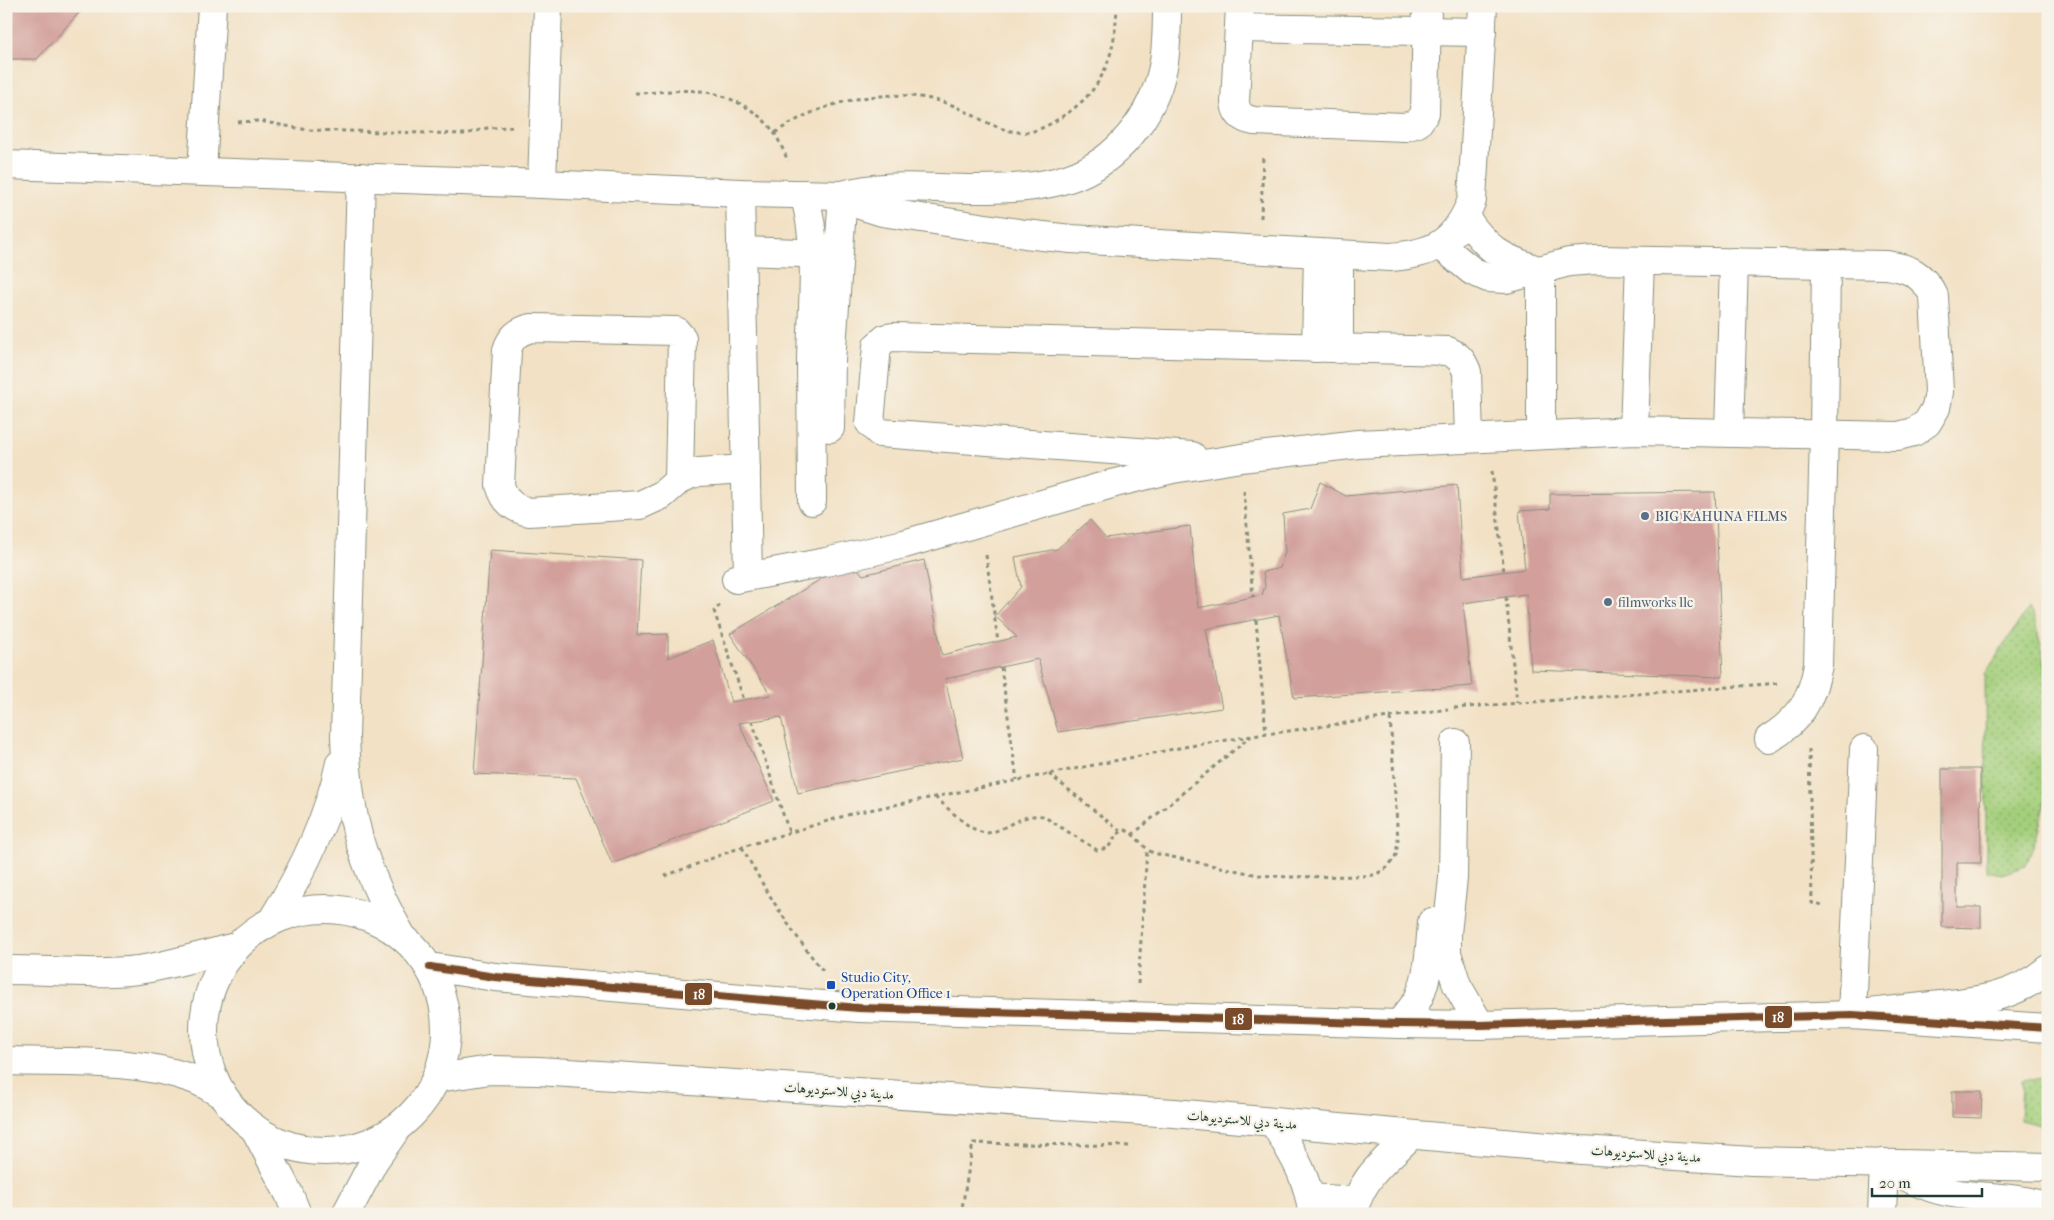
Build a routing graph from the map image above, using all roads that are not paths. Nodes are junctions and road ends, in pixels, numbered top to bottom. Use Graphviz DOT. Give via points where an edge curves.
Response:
graph roads {
  1 [pos="212,6"];
  2 [pos="548,6"];
  3 [pos="1166,6"];
  4 [pos="1239,17"];
  5 [pos="1427,19"];
  6 [pos="1482,19"];
  7 [pos="6,166"];
  8 [pos="202,171"];
  9 [pos="361,177"];
  10 [pos="542,184"];
  11 [pos="740,193"];
  12 [pos="804,194"];
  13 [pos="843,194"];
  14 [pos="1465,218"];
  15 [pos="1440,245"];
  16 [pos="742,251"];
  17 [pos="826,254"];
  18 [pos="1328,254"];
  19 [pos="1640,261"];
  20 [pos="1734,262"];
  21 [pos="1826,264"];
  22 [pos="1541,271"];
  23 [pos="1327,349"];
  24 [pos="1634,430"];
  25 [pos="1729,433"];
  26 [pos="1824,434"];
  27 [pos="1541,435"];
  28 [pos="1479,438"];
  29 [pos="1236,458"];
  30 [pos="746,469"];
  31 [pos="679,480"];
  32 [pos="820,501"];
  33 [pos="345,737"];
  34 [pos="1769,739"];
  35 [pos="1864,749"];
  36 [pos="272,920"];
  37 [pos="400,934"];
  38 [pos="235,947"];
  39 [pos="430,967"];
  40 [pos="2048,969"];
  41 [pos="6,970"];
  42 [pos="1852,1015"];
  43 [pos="1399,1024"];
  44 [pos="1480,1025"];
  45 [pos="2048,1028"];
  46 [pos="6,1061"];
  47 [pos="438,1078"];
  48 [pos="221,1094"];
  49 [pos="1274,1123"];
  50 [pos="255,1129"];
  51 [pos="395,1131"];
  52 [pos="1411,1135"];
  53 [pos="1884,1163"];
  54 [pos="2048,1167"];
  55 [pos="1311,1206"];
  56 [pos="1354,1207"];
  57 [pos="2048,1207"];
  58 [pos="298,1214"];
  59 [pos="346,1214"];
  60 [pos="1882,1214"];
  1 -- 8 [label="street"];
  2 -- 10 [label="street"];
  3 -- 13 [label="street" via="1163,67 1154,96 1140,123 1121,146 1098,165 1070,178 1041,186 974,189 886,186"];
  4 -- 5 [label="street"];
  4 -- 5 [label="street" via="1235,108 1242,118 1405,127 1418,123 1425,113"];
  5 -- 6 [label="street"];
  6 -- 14 [label="street" via="1474,182"];
  7 -- 8 [label="street"];
  8 -- 9 [label="street"];
  9 -- 10 [label="street"];
  9 -- 33 [label="street"];
  10 -- 11 [label="street"];
  11 -- 12 [label="street"];
  11 -- 16 [label="street"];
  12 -- 13 [label="street"];
  12 -- 17 [label="street" via="813,232"];
  13 -- 17 [label="street"];
  13 -- 18 [label="street" via="860,205 882,212 1008,232 1071,239"];
  14 -- 15 [label="street" via="1455,233"];
  14 -- 22 [label="street" via="1495,251"];
  15 -- 18 [label="street" via="1416,255 1390,258"];
  15 -- 22 [label="street" via="1472,271 1488,278 1506,279"];
  16 -- 17 [label="street"];
  16 -- 30 [label="street"];
  17 -- 32 [label="street" via="831,361"];
  18 -- 23 [label="street"];
  19 -- 20 [label="street"];
  19 -- 22 [label="street" via="1569,262"];
  19 -- 24 [label="street"];
  20 -- 21 [label="street"];
  20 -- 25 [label="street"];
  21 -- 26 [label="street"];
  21 -- 26 [label="street" via="1902,267 1927,283 1934,296 1939,392 1936,408 1927,423 1914,432 1898,436"];
  22 -- 27 [label="street"];
  23 -- 28 [label="street" via="1448,351 1458,355 1467,372"];
  23 -- 29 [label="street" via="893,337 886,338 877,346 870,423 880,433"];
  24 -- 25 [label="street"];
  24 -- 27 [label="street"];
  25 -- 26 [label="street"];
  26 -- 34 [label="street" via="1818,666 1812,690 1799,715"];
  27 -- 28 [label="street"];
  28 -- 29 [label="street" via="1358,444"];
  29 -- 30 [label="street" via="1115,483 895,546 742,578"];
  30 -- 31 [label="street" via="699,472"];
  31 -- 31 [label="street" via="682,338 676,331 532,328 523,330 510,341 500,485 510,504 529,512 627,507 662,495"];
  33 -- 36 [label="street" via="326,813 312,850"];
  33 -- 37 [label="street" via="347,778 355,827 364,859"];
  35 -- 42 [label="street"];
  36 -- 37 [label="street" via="316,909 360,914"];
  36 -- 38 [label="street" via="252,931"];
  37 -- 39 [label="street"];
  38 -- 41 [label="street" via="136,970"];
  38 -- 48 [label="street" via="217,972 206,1002 203,1026 208,1065"];
  39 -- 43 [label="street" via="495,976 860,1008"];
  39 -- 47 [label="street" via="444,1003 447,1042"];
  40 -- 42 [label="street" via="2011,992 1986,1000"];
  42 -- 44 [label="street"];
  42 -- 45 [label="street"];
  43 -- 44 [label="street"];
  43 -- 44 [label="street" via="1417,1000 1428,968 1446,744 1453,878 1447,953 1457,985"];
  46 -- 48 [label="street" via="161,1070 191,1078"];
  47 -- 49 [label="street, مدينة دبي للاستوديوهات" via="490,1070 538,1071 1174,1113"];
  47 -- 51 [label="street" via="420,1107"];
  48 -- 50 [label="street"];
  49 -- 52 [label="street, مدينة دبي للاستوديوهات"];
  49 -- 55 [label="street" via="1299,1163"];
  50 -- 51 [label="street" via="288,1146 325,1152 362,1147"];
  50 -- 58 [label="street"];
  51 -- 59 [label="street"];
  52 -- 53 [label="street, مدينة دبي للاستوديوهات" via="1752,1161"];
  52 -- 56 [label="street" via="1366,1180"];
  53 -- 54 [label="street, مدينة دبي للاستوديوهات"];
  53 -- 57 [label="street" via="1918,1184 1937,1190 2035,1202"];
  53 -- 60 [label="street"];
  55 -- 56 [label="street"];
}
